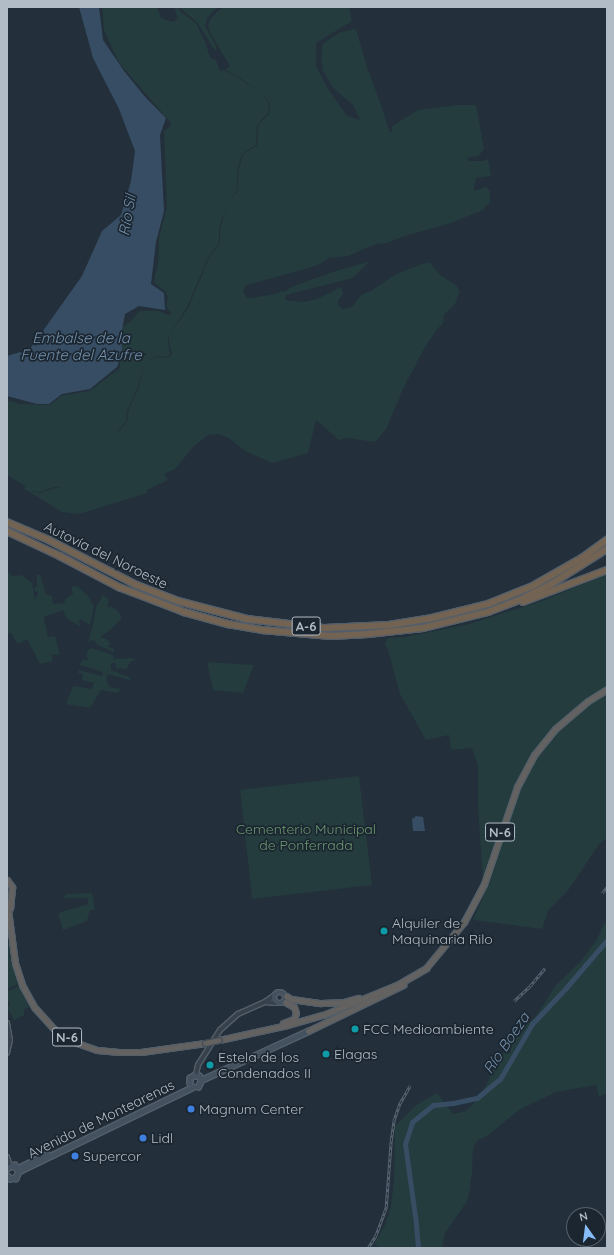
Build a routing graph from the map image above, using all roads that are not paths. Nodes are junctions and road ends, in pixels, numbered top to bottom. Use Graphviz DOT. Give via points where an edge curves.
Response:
graph roads {
  1 [pos="7,522"];
  2 [pos="7,531"];
  3 [pos="607,536"];
  4 [pos="607,540"];
  5 [pos="607,549"];
  6 [pos="562,569"];
  7 [pos="607,570"];
  8 [pos="423,628"];
  9 [pos="607,689"];
  10 [pos="7,880"];
  11 [pos="7,902"];
  12 [pos="8,915"];
  13 [pos="426,968"];
  14 [pos="397,984"];
  15 [pos="275,995"];
  16 [pos="286,999"];
  17 [pos="265,1002"];
  18 [pos="276,1003"];
  19 [pos="7,1023"];
  20 [pos="308,1031"];
  21 [pos="244,1035"];
  22 [pos="7,1053"];
  23 [pos="196,1075"];
  24 [pos="201,1080"];
  25 [pos="191,1085"];
  26 [pos="7,1157"];
  27 [pos="9,1167"];
  28 [pos="19,1169"];
  29 [pos="7,1177"];
  1 -- 6 [label="highway, Autovía del Noroeste / A-6" via="49,540 136,586 178,601 247,619 298,626 359,627 428,619 466,611 533,586"];
  2 -- 8 [label="highway, Autovía del Noroeste / A-6" via="132,593 184,612 228,624 290,634 331,636"];
  3 -- 6 [label="highway"];
  4 -- 6 [label="highway, Autovía del Noroeste / A-6"];
  5 -- 8 [label="highway, Autovía del Noroeste / A-6" via="570,574 522,599 469,618"];
  7 -- 8 [label="highway" via="489,614 458,623"];
  9 -- 13 [label="highway, N-6" via="588,701 555,730 534,756 517,787 484,884 464,922"];
  10 -- 12 [label="highway" via="12,887"];
  11 -- 12 [label="highway, N-6"];
  12 -- 21 [label="highway, N-6, bridge" via="15,962 22,985 35,1008 56,1031 74,1042 98,1050 141,1052"];
  13 -- 14 [label="highway, N-6"];
  13 -- 20 [label="highway" via="408,983"];
  14 -- 16 [label="highway" via="351,1000 333,1003"];
  14 -- 21 [label="highway, N-6" via="317,1017"];
  15 -- 16 [label="main road" via="282,992"];
  15 -- 17 [label="street"];
  15 -- 18 [label="main road"];
  16 -- 18 [label="main road" via="282,1004"];
  16 -- 21 [label="highway, N-6" via="294,1007 294,1019"];
  17 -- 18 [label="street"];
  17 -- 23 [label="street" via="238,1014 220,1030 198,1065"];
  19 -- 22 [label="street" via="10,1040"];
  20 -- 24 [label="main road"];
  23 -- 24 [label="main road"];
  23 -- 25 [label="main road" via="190,1078"];
  24 -- 25 [label="main road" via="199,1086"];
  25 -- 28 [label="main road, Avenida de Montearenas"];
  26 -- 27 [label="street"];
  27 -- 28 [label="main road"];
  28 -- 29 [label="main road, Avenida de Montearenas" via="16,1178"];
}
